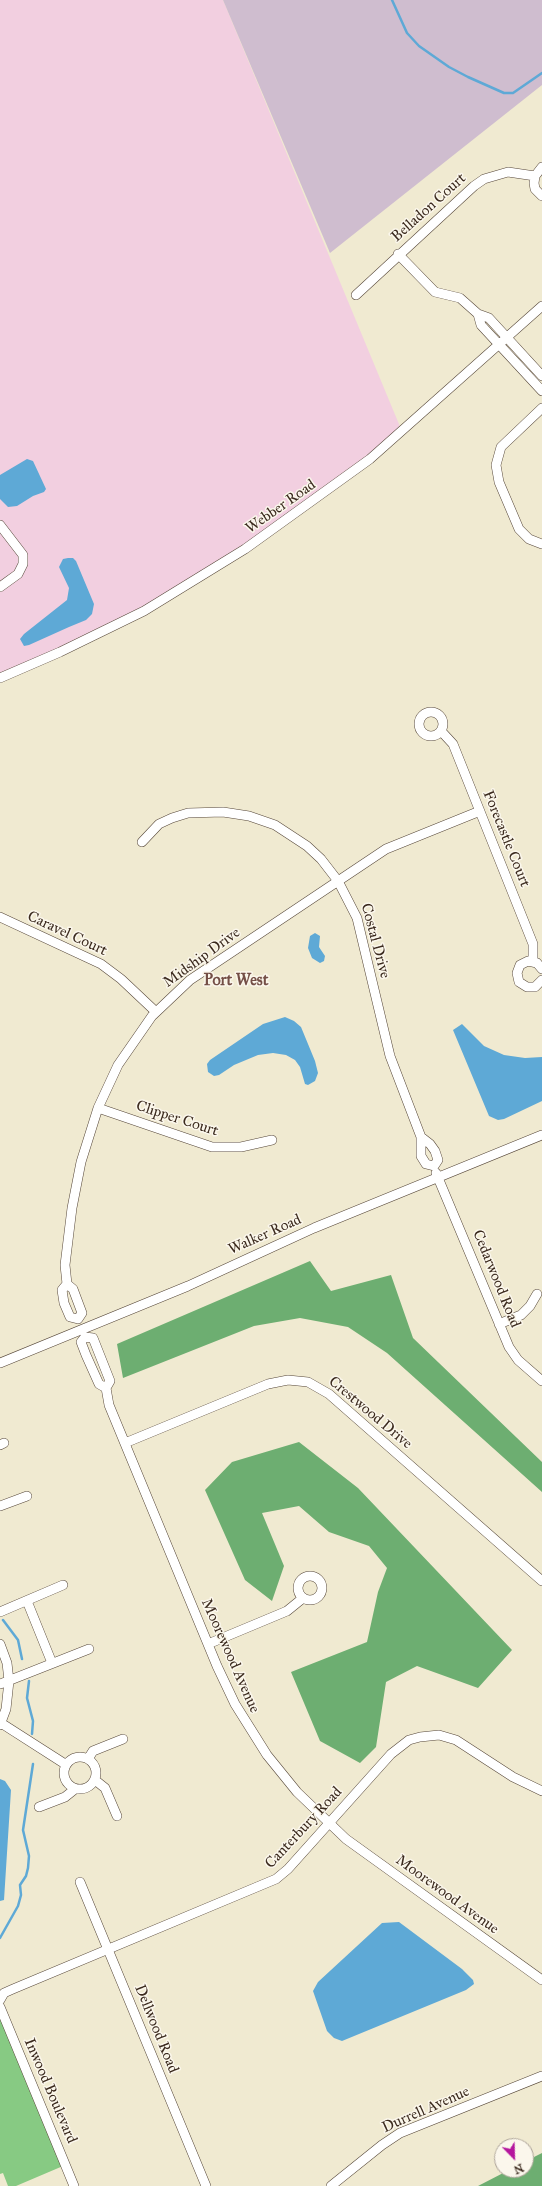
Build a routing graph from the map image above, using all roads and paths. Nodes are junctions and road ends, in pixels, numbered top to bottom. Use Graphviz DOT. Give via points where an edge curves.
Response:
graph roads {
  1 [pos="542,167"];
  2 [pos="535,176"];
  3 [pos="542,196"];
  4 [pos="398,254"];
  5 [pos="356,295"];
  6 [pos="542,306"];
  7 [pos="478,314"];
  8 [pos="508,337"];
  9 [pos="498,345"];
  10 [pos="542,376"];
  11 [pos="542,391"];
  12 [pos="542,408"];
  13 [pos="0,525"];
  14 [pos="542,544"];
  15 [pos="0,587"];
  16 [pos="0,678"];
  17 [pos="441,731"];
  18 [pos="480,811"];
  19 [pos="142,842"];
  20 [pos="338,881"];
  21 [pos="0,917"];
  22 [pos="533,962"];
  23 [pos="542,969"];
  24 [pos="542,980"];
  25 [pos="156,1012"];
  26 [pos="98,1108"];
  27 [pos="542,1135"];
  28 [pos="421,1137"];
  29 [pos="272,1140"];
  30 [pos="434,1166"];
  31 [pos="438,1178"];
  32 [pos="67,1284"];
  33 [pos="537,1294"];
  34 [pos="78,1319"];
  35 [pos="499,1324"];
  36 [pos="84,1333"];
  37 [pos="0,1363"];
  38 [pos="542,1381"];
  39 [pos="125,1443"];
  40 [pos="27,1496"];
  41 [pos="0,1506"];
  42 [pos="542,1581"];
  43 [pos="63,1585"];
  44 [pos="303,1598"];
  45 [pos="27,1600"];
  46 [pos="0,1612"];
  47 [pos="0,1644"];
  48 [pos="208,1644"];
  49 [pos="90,1649"];
  50 [pos="52,1663"];
  51 [pos="9,1681"];
  52 [pos="0,1684"];
  53 [pos="1,1724"];
  54 [pos="123,1739"];
  55 [pos="88,1759"];
  56 [pos="64,1764"];
  57 [pos="95,1780"];
  58 [pos="75,1789"];
  59 [pos="542,1791"];
  60 [pos="39,1807"];
  61 [pos="117,1816"];
  62 [pos="329,1824"];
  63 [pos="80,1882"];
  64 [pos="108,1949"];
  65 [pos="542,1980"];
  66 [pos="0,2002"];
  67 [pos="542,2076"];
  68 [pos="74,2186"];
  69 [pos="206,2186"];
  70 [pos="331,2186"];
  1 -- 2 [label="street"];
  2 -- 3 [label="street" via="536,189"];
  2 -- 4 [label="street, Belladon Court" via="508,172 484,179"];
  4 -- 5 [label="street, Belladon Court"];
  4 -- 7 [label="street" via="435,292 460,298"];
  6 -- 8 [label="street, Webber Road"];
  7 -- 8 [label="street" via="489,318"];
  7 -- 9 [label="street" via="481,325"];
  8 -- 9 [label="street, Webber Road"];
  8 -- 10 [label="street"];
  9 -- 11 [label="street"];
  9 -- 16 [label="street, Webber Road" via="370,459 245,549 144,611"];
  12 -- 14 [label="street" via="501,447 496,464 499,482 519,529 529,539"];
  13 -- 15 [label="street" via="23,555 22,569"];
  17 -- 18 [label="street, Forecastle Court" via="453,744"];
  18 -- 20 [label="street, Midship Drive" via="391,847"];
  18 -- 22 [label="street, Forecastle Court" via="533,944"];
  19 -- 20 [label="street, Costal Drive" via="159,824 180,815 235,813 275,826 296,838 321,859"];
  20 -- 25 [label="street, Midship Drive" via="190,980"];
  20 -- 28 [label="street, Costal Drive" via="357,918 384,1037"];
  21 -- 25 [label="street, Caravel Court" via="101,964"];
  22 -- 23 [label="street"];
  22 -- 24 [label="street" via="524,963 518,969 519,982 531,988 539,985"];
  25 -- 26 [label="street, Midship Drive" via="118,1065"];
  26 -- 29 [label="street, Clipper Court" via="212,1147 241,1147"];
  26 -- 32 [label="street, Midship Drive" via="81,1162 72,1208 65,1265"];
  27 -- 31 [label="street, Walker Road"];
  28 -- 30 [label="street, Costal Drive" via="421,1156 426,1164"];
  28 -- 30 [label="street, Costal Drive" via="435,1151 438,1160"];
  30 -- 31 [label="street, Costal Drive"];
  31 -- 35 [label="street, Cedarwood Road"];
  31 -- 36 [label="street, Walker Road" via="301,1234"];
  32 -- 34 [label="street, Midship Drive" via="73,1289 82,1314"];
  32 -- 34 [label="street, Midship Drive" via="62,1290 64,1303 70,1317"];
  33 -- 35 [label="street" via="521,1315"];
  34 -- 36 [label="street, Midship Drive"];
  35 -- 38 [label="street, Cedarwood Road" via="514,1354"];
  36 -- 37 [label="street, Walker Road"];
  36 -- 39 [label="street, Moorewood Avenue" via="93,1338 110,1381 106,1388 110,1405"];
  39 -- 42 [label="street, Crestwood Drive" via="268,1384 288,1380 308,1382 329,1394"];
  39 -- 48 [label="street, Moorewood Avenue"];
  40 -- 41 [label="street"];
  43 -- 45 [label="street"];
  44 -- 48 [label="street" via="287,1611"];
  45 -- 46 [label="street"];
  45 -- 50 [label="street"];
  47 -- 51 [label="street" via="7,1663"];
  48 -- 62 [label="street, Moorewood Avenue" via="232,1698 260,1746 297,1792"];
  49 -- 50 [label="street"];
  50 -- 51 [label="street"];
  51 -- 52 [label="street"];
  51 -- 53 [label="street"];
  53 -- 56 [label="street"];
  54 -- 55 [label="street" via="94,1751"];
  55 -- 56 [label="street" via="76,1758"];
  55 -- 57 [label="street" via="96,1768"];
  56 -- 58 [label="street" via="64,1778 69,1786"];
  57 -- 58 [label="street" via="87,1787"];
  57 -- 61 [label="street" via="105,1788"];
  58 -- 60 [label="street" via="65,1797"];
  59 -- 62 [label="street, Canterbury Road" via="512,1777 456,1740 438,1735 420,1737 409,1740 391,1754"];
  62 -- 64 [label="street, Canterbury Road" via="288,1869 271,1882"];
  62 -- 65 [label="street, Moorewood Avenue"];
  63 -- 64 [label="street, Dellwood Road"];
  64 -- 66 [label="street, Canterbury Road" via="13,1989"];
  64 -- 69 [label="street, Dellwood Road"];
  66 -- 68 [label="street, Inwood Boulevard"];
  67 -- 70 [label="street, Durrell Avenue" via="400,2133"];
}
